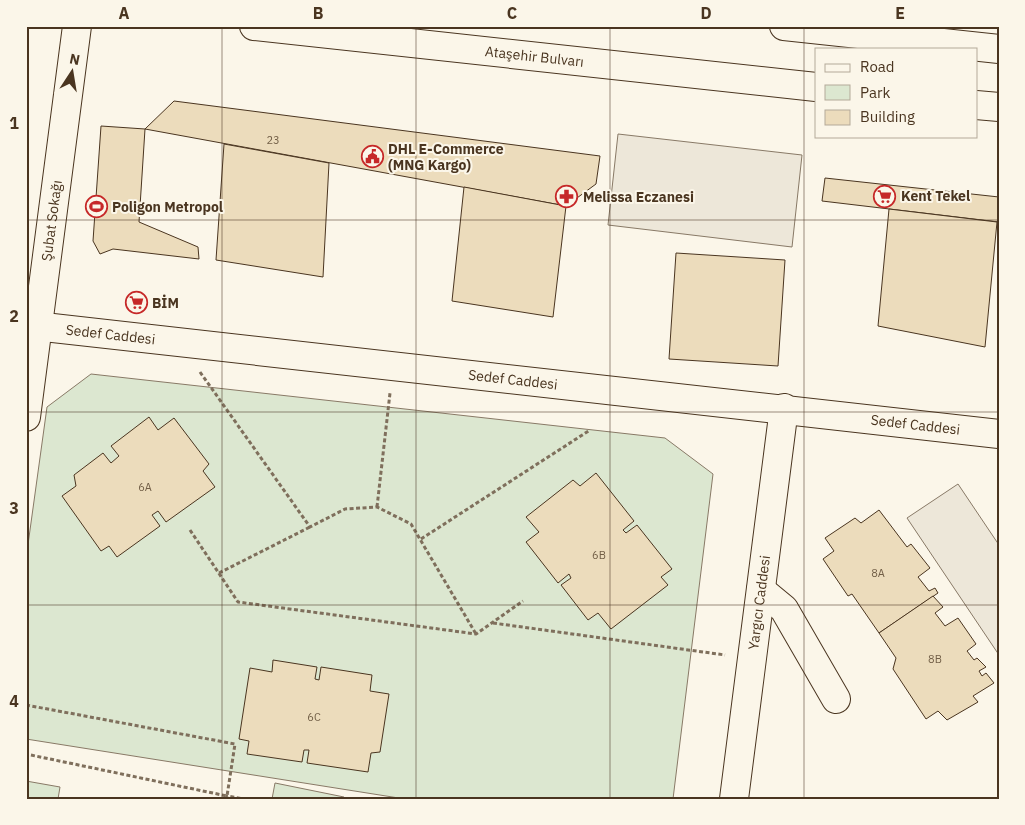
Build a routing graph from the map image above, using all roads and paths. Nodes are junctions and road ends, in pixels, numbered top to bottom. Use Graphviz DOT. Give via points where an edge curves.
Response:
graph roads {
  1 [pos="77,26"];
  2 [pos="254,26"];
  3 [pos="784,26"];
  4 [pos="873,31"];
  5 [pos="999,49"];
  6 [pos="815,87"];
  7 [pos="978,105"];
  8 [pos="999,107"];
  9 [pos="32,325"];
  10 [pos="178,341"];
  11 [pos="393,365"];
  12 [pos="784,408"];
  13 [pos="26,417"];
  14 [pos="590,430"];
  15 [pos="999,434"];
  16 [pos="377,508"];
  17 [pos="310,527"];
  18 [pos="190,530"];
  19 [pos="421,538"];
  20 [pos="219,573"];
  21 [pos="761,590"];
  22 [pos="523,600"];
  23 [pos="492,622"];
  24 [pos="476,634"];
  25 [pos="752,659"];
  26 [pos="836,699"];
  27 [pos="26,705"];
  28 [pos="26,754"];
  29 [pos="227,797"];
  30 [pos="244,799"];
  31 [pos="734,799"];
  1 -- 9 [label="street, Şubat Sokağı"];
  2 -- 6 [label="street, Ataşehir Bulvarı"];
  3 -- 4 [label="street"];
  4 -- 5 [label="street"];
  7 -- 8 [label="street"];
  9 -- 10 [label="street, Sedef Caddesi"];
  9 -- 13 [label="street, Şubat Sokağı"];
  10 -- 11 [label="street, Sedef Caddesi"];
  10 -- 17 [label="path"];
  11 -- 12 [label="street, Sedef Caddesi"];
  11 -- 16 [label="path"];
  12 -- 15 [label="street, Sedef Caddesi"];
  12 -- 21 [label="street, Yargıcı Caddesi"];
  14 -- 19 [label="path"];
  16 -- 17 [label="path" via="345,509"];
  16 -- 19 [label="path" via="410,524"];
  17 -- 20 [label="path"];
  18 -- 20 [label="path"];
  19 -- 24 [label="path"];
  20 -- 24 [label="path" via="238,602"];
  21 -- 25 [label="street, Yargıcı Caddesi"];
  21 -- 26 [label="street" via="784,609"];
  22 -- 23 [label="path"];
  23 -- 24 [label="path"];
  23 -- 25 [label="path"];
  25 -- 31 [label="street, Yargıcı Caddesi"];
  27 -- 29 [label="path" via="235,744"];
  28 -- 29 [label="path"];
  29 -- 30 [label="path"];
}
